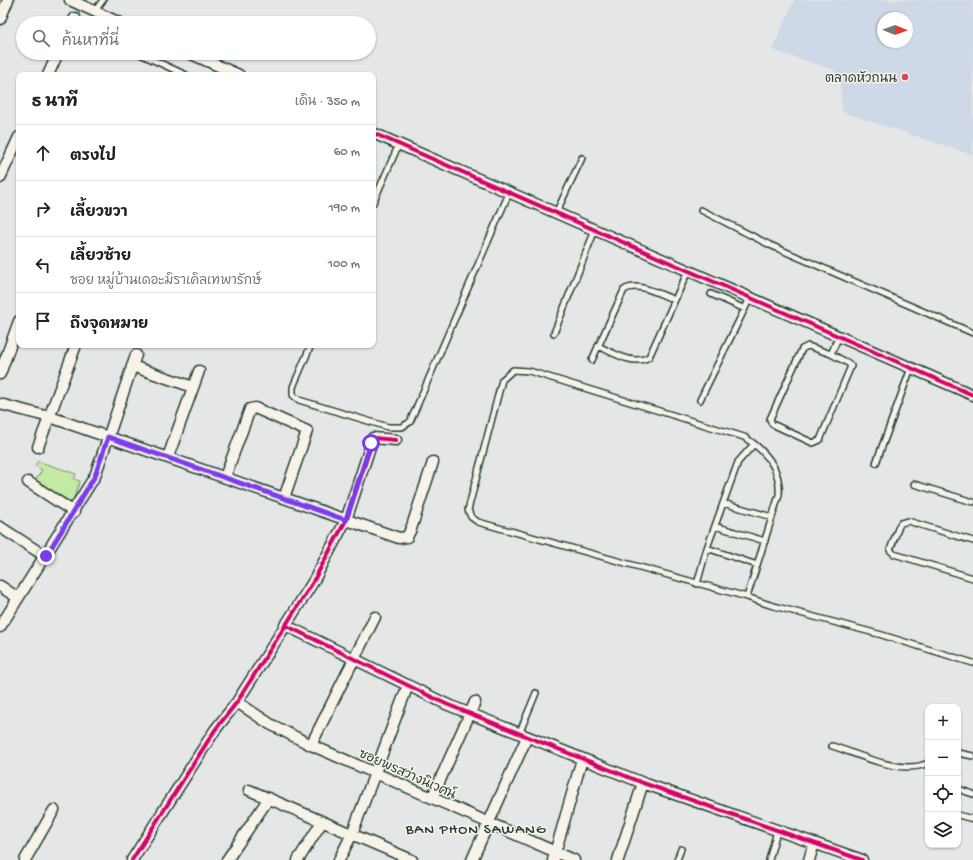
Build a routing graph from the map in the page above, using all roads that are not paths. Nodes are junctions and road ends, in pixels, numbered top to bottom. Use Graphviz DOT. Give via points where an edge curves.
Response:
graph roads {
  1 [pos="8,0"];
  2 [pos="70,0"];
  3 [pos="103,0"];
  4 [pos="94,12"];
  5 [pos="103,16"];
  6 [pos="0,17"];
  7 [pos="55,60"];
  8 [pos="153,60"];
  9 [pos="205,60"];
  10 [pos="49,72"];
  11 [pos="179,72"];
  12 [pos="232,72"];
  13 [pos="376,134"];
  14 [pos="16,143"];
  15 [pos="399,144"];
  16 [pos="582,158"];
  17 [pos="0,178"];
  18 [pos="509,193"];
  19 [pos="376,196"];
  20 [pos="701,210"];
  21 [pos="556,213"];
  22 [pos="595,230"];
  23 [pos="688,271"];
  24 [pos="711,294"];
  25 [pos="750,298"];
  26 [pos="675,300"];
  27 [pos="745,309"];
  28 [pos="16,329"];
  29 [pos="554,333"];
  30 [pos="973,333"];
  31 [pos="838,336"];
  32 [pos="598,346"];
  33 [pos="75,348"];
  34 [pos="310,348"];
  35 [pos="831,354"];
  36 [pos="136,355"];
  37 [pos="592,360"];
  38 [pos="132,366"];
  39 [pos="911,368"];
  40 [pos="199,370"];
  41 [pos="0,374"];
  42 [pos="193,387"];
  43 [pos="973,395"];
  44 [pos="700,400"];
  45 [pos="0,404"];
  46 [pos="50,417"];
  47 [pos="108,437"];
  48 [pos="396,440"];
  49 [pos="754,444"];
  50 [pos="38,447"];
  51 [pos="168,458"];
  52 [pos="433,462"];
  53 [pos="876,464"];
  54 [pos="225,477"];
  55 [pos="28,482"];
  56 [pos="914,484"];
  57 [pos="284,498"];
  58 [pos="973,502"];
  59 [pos="723,503"];
  60 [pos="74,512"];
  61 [pos="772,517"];
  62 [pos="346,520"];
  63 [pos="715,526"];
  64 [pos="0,527"];
  65 [pos="765,541"];
  66 [pos="973,542"];
  67 [pos="707,548"];
  68 [pos="46,556"];
  69 [pos="757,565"];
  70 [pos="973,578"];
  71 [pos="697,584"];
  72 [pos="0,586"];
  73 [pos="747,597"];
  74 [pos="18,598"];
  75 [pos="375,617"];
  76 [pos="285,624"];
  77 [pos="0,627"];
  78 [pos="354,659"];
  79 [pos="973,663"];
  80 [pos="408,686"];
  81 [pos="536,693"];
  82 [pos="237,702"];
  83 [pos="475,702"];
  84 [pos="469,714"];
  85 [pos="523,735"];
  86 [pos="311,745"];
  87 [pos="832,746"];
  88 [pos="961,754"];
  89 [pos="973,756"];
  90 [pos="582,759"];
  91 [pos="925,764"];
  92 [pos="374,772"];
  93 [pos="643,783"];
  94 [pos="249,790"];
  95 [pos="961,790"];
  96 [pos="973,794"];
  97 [pos="269,798"];
  98 [pos="432,798"];
  99 [pos="54,810"];
  100 [pos="961,816"];
  101 [pos="973,819"];
  102 [pos="322,822"];
  103 [pos="488,823"];
  104 [pos="777,831"];
  105 [pos="352,834"];
  106 [pos="814,843"];
  107 [pos="681,849"];
  108 [pos="555,856"];
  109 [pos="405,859"];
  110 [pos="24,860"];
  111 [pos="132,860"];
  112 [pos="227,860"];
  113 [pos="298,860"];
  114 [pos="339,860"];
  115 [pos="472,860"];
  116 [pos="574,860"];
  117 [pos="618,860"];
  118 [pos="677,860"];
  119 [pos="768,860"];
  120 [pos="809,860"];
  121 [pos="862,860"];
  1 -- 6 [label="street"];
  2 -- 4 [label="street"];
  3 -- 4 [label="lane"];
  4 -- 5 [label="street"];
  7 -- 10 [label="street"];
  8 -- 11 [label="lane"];
  9 -- 12 [label="street"];
  13 -- 15 [label="street"];
  14 -- 17 [label="street"];
  15 -- 18 [label="street"];
  15 -- 19 [label="lane"];
  16 -- 21 [label="lane"];
  18 -- 21 [label="street"];
  18 -- 34 [label="lane" via="410,422 402,427 388,427 299,400 293,395 293,387"];
  20 -- 30 [label="lane" via="770,245"];
  21 -- 22 [label="street"];
  22 -- 23 [label="street"];
  22 -- 29 [label="lane"];
  23 -- 25 [label="street"];
  23 -- 26 [label="lane"];
  24 -- 27 [label="lane"];
  25 -- 27 [label="lane"];
  25 -- 31 [label="street"];
  26 -- 32 [label="lane" via="630,286 624,290"];
  26 -- 32 [label="lane" via="649,357 635,361"];
  27 -- 44 [label="lane"];
  28 -- 41 [label="street"];
  31 -- 35 [label="lane"];
  31 -- 39 [label="street"];
  32 -- 37 [label="lane"];
  33 -- 46 [label="street"];
  35 -- 35 [label="lane" via="851,366 820,440 813,443 772,424 770,419 802,349 808,346"];
  36 -- 38 [label="street"];
  38 -- 42 [label="street"];
  38 -- 47 [label="street"];
  39 -- 43 [label="street"];
  39 -- 53 [label="lane"];
  40 -- 42 [label="street"];
  42 -- 51 [label="street"];
  45 -- 46 [label="street"];
  46 -- 47 [label="street"];
  46 -- 50 [label="street"];
  47 -- 51 [label="street"];
  47 -- 60 [label="street" via="95,476"];
  48 -- 62 [label="street" via="373,438"];
  49 -- 59 [label="lane" via="738,462"];
  49 -- 61 [label="lane" via="769,459 780,486"];
  49 -- 71 [label="lane" via="744,437 529,371 513,370 502,380 468,510 471,517 478,522"];
  51 -- 54 [label="street"];
  52 -- 62 [label="street" via="408,537 399,538"];
  54 -- 57 [label="street"];
  54 -- 57 [label="street" via="250,409 256,408 307,431"];
  55 -- 60 [label="street"];
  56 -- 58 [label="lane"];
  57 -- 62 [label="street"];
  59 -- 61 [label="lane"];
  59 -- 63 [label="lane"];
  60 -- 68 [label="street"];
  61 -- 65 [label="lane"];
  62 -- 76 [label="street" via="313,582"];
  63 -- 65 [label="lane"];
  63 -- 67 [label="lane"];
  64 -- 68 [label="street"];
  65 -- 69 [label="lane"];
  66 -- 70 [label="lane" via="908,521 899,526 890,550 894,554"];
  67 -- 69 [label="lane"];
  67 -- 71 [label="lane"];
  68 -- 74 [label="street"];
  69 -- 73 [label="lane"];
  71 -- 73 [label="lane"];
  72 -- 74 [label="street"];
  73 -- 79 [label="lane" via="770,606 882,634"];
  74 -- 77 [label="street"];
  75 -- 78 [label="street"];
  76 -- 78 [label="street"];
  76 -- 82 [label="street"];
  78 -- 80 [label="street"];
  78 -- 86 [label="street"];
  80 -- 84 [label="street"];
  80 -- 92 [label="street"];
  81 -- 85 [label="lane"];
  82 -- 86 [label="street, ซอยพรสว่างนิเวศน์" via="270,724"];
  82 -- 111 [label="street" via="215,730"];
  83 -- 84 [label="street"];
  84 -- 85 [label="street"];
  84 -- 98 [label="street"];
  85 -- 90 [label="street"];
  85 -- 103 [label="street"];
  86 -- 92 [label="street, ซอยพรสว่างนิเวศน์"];
  87 -- 91 [label="lane" via="897,767 914,768"];
  88 -- 89 [label="lane"];
  90 -- 93 [label="street"];
  90 -- 108 [label="street"];
  92 -- 98 [label="street, ซอยพรสว่างนิเวศน์"];
  92 -- 105 [label="street"];
  93 -- 104 [label="street"];
  93 -- 117 [label="street"];
  94 -- 97 [label="street"];
  95 -- 96 [label="lane"];
  97 -- 102 [label="street"];
  97 -- 112 [label="street"];
  98 -- 103 [label="street, ซอยพรสว่างนิเวศน์"];
  99 -- 110 [label="street"];
  100 -- 101 [label="lane"];
  102 -- 105 [label="street"];
  102 -- 113 [label="street"];
  103 -- 108 [label="street, ซอยพรสว่างนิเวศน์"];
  103 -- 115 [label="street"];
  104 -- 106 [label="street"];
  104 -- 119 [label="lane"];
  105 -- 109 [label="street"];
  105 -- 114 [label="street"];
  106 -- 120 [label="street"];
  106 -- 121 [label="street"];
  107 -- 118 [label="lane"];
  108 -- 116 [label="street, ซอยพรสว่างนิเวศน์"];
}
